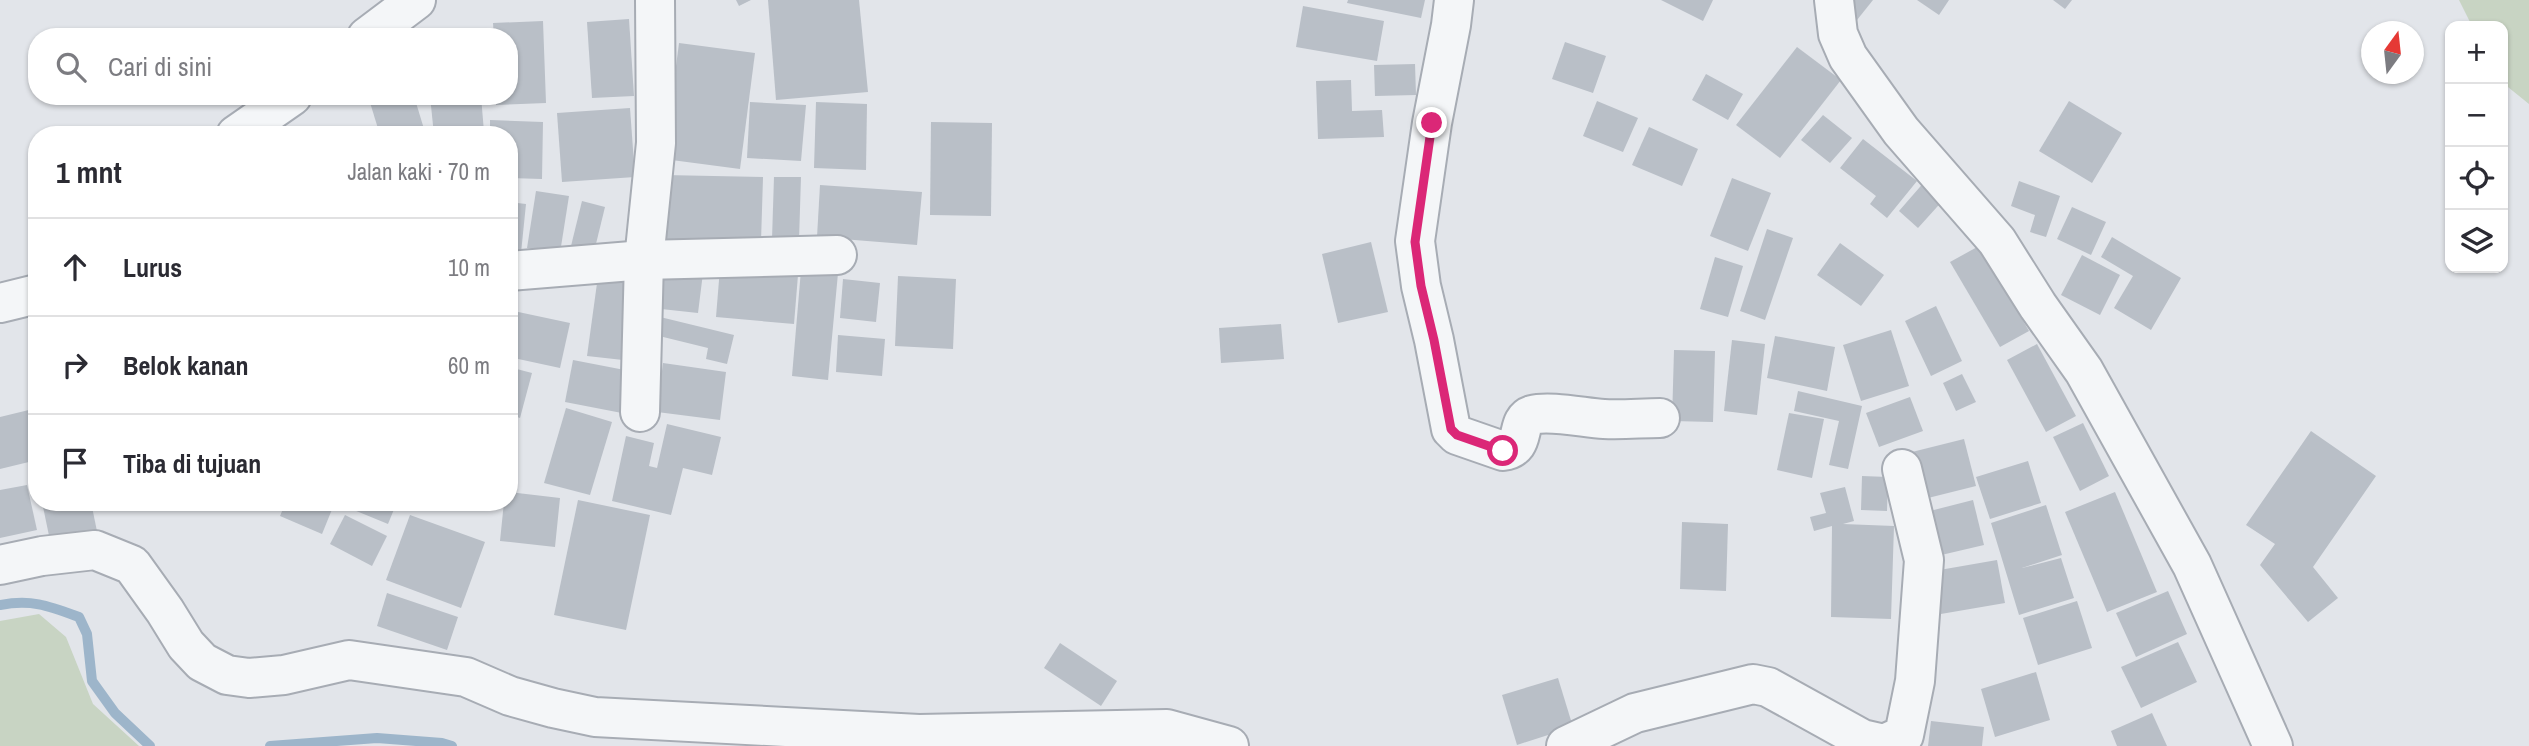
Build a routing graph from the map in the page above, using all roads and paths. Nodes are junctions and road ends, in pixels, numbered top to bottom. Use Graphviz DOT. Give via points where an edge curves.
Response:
graph roads {
  1 [pos="416,0"];
  2 [pos="655,0"];
  3 [pos="1454,0"];
  4 [pos="1834,0"];
  5 [pos="379,28"];
  6 [pos="279,105"];
  7 [pos="249,126"];
  8 [pos="837,255"];
  9 [pos="644,260"];
  10 [pos="518,270"];
  11 [pos="28,296"];
  12 [pos="0,303"];
  13 [pos="640,412"];
  14 [pos="1660,418"];
  15 [pos="1902,469"];
  16 [pos="0,565"];
  17 [pos="595,717"];
  18 [pos="627,746"];
  19 [pos="1229,746"];
  20 [pos="1566,746"];
  21 [pos="2273,746"];
  1 -- 5 [label="street"];
  2 -- 9 [label="street" via="656,143"];
  3 -- 14 [label="street" via="1415,242 1451,429 1503,451 1517,444 1524,421 1531,415"];
  4 -- 21 [label="street" via="1838,34 1848,57 1901,131 1997,241 2084,371 2192,565"];
  6 -- 7 [label="street"];
  8 -- 9 [label="street"];
  9 -- 10 [label="street"];
  9 -- 13 [label="street"];
  11 -- 12 [label="street"];
  15 -- 20 [label="street" via="1924,560 1915,681 1904,735 1884,744 1862,739 1768,687 1753,684 1635,713"];
  16 -- 17 [label="street" via="95,550 132,565 186,645 202,662 227,675 284,675 349,660 466,677 510,696"];
  17 -- 18 [label="street"];
  17 -- 19 [label="street" via="919,734 1167,729"];
}
